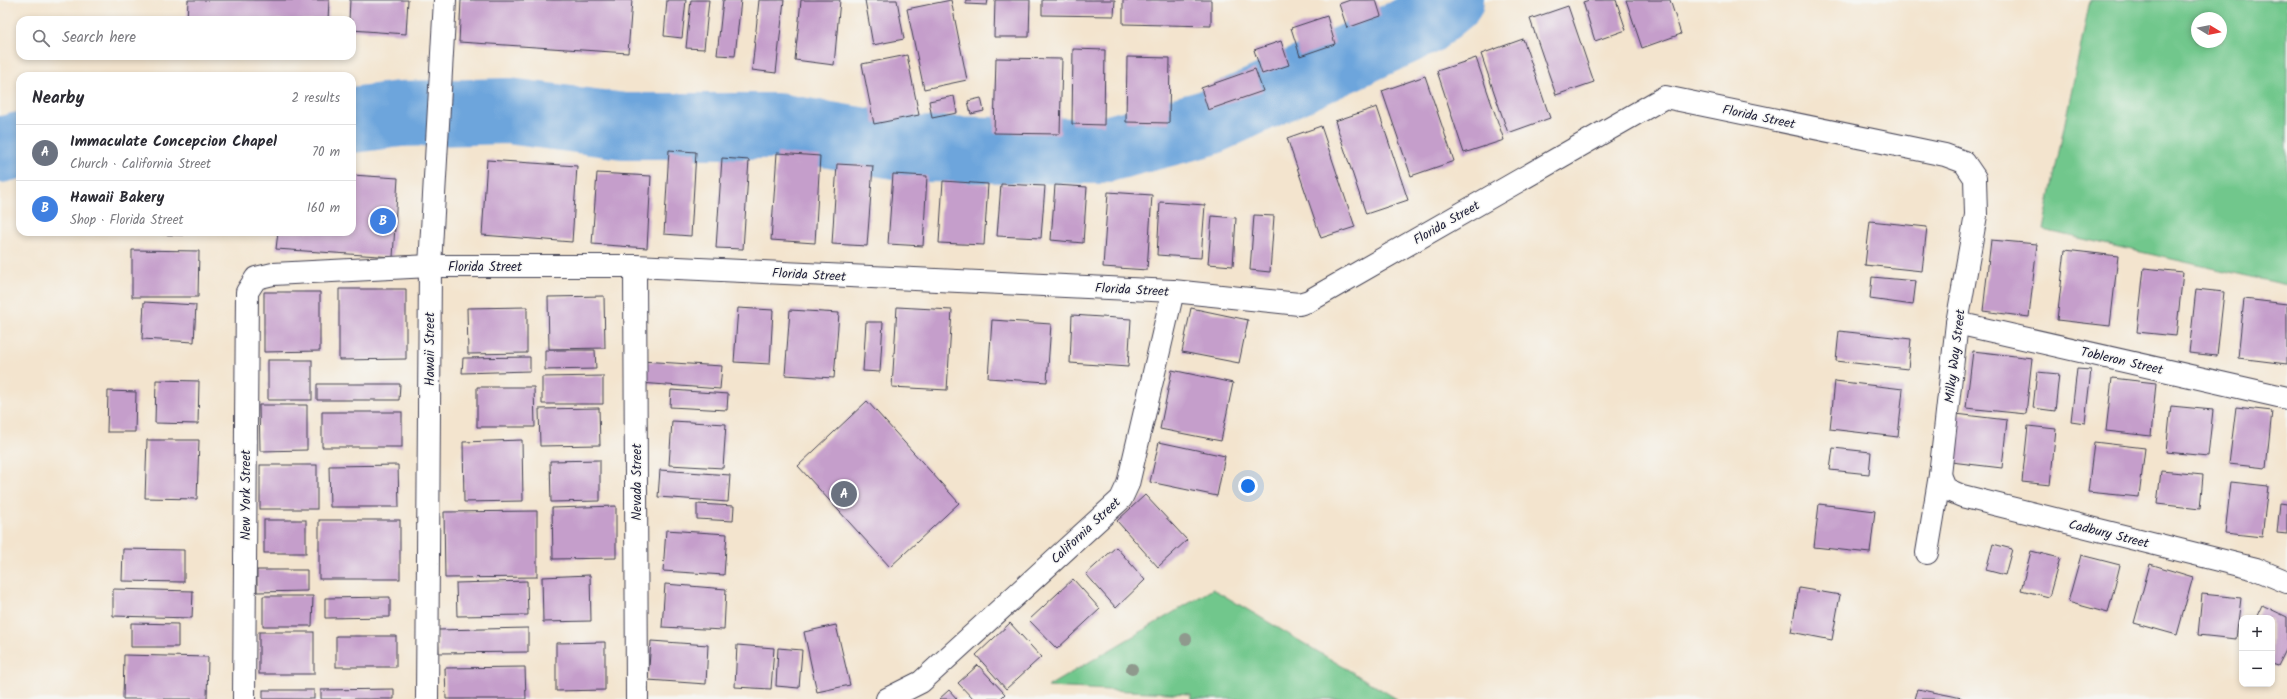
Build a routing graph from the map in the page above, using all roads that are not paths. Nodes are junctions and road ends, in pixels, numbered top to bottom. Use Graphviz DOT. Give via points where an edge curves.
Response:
graph roads {
  1 [pos="445,0"];
  2 [pos="1964,162"];
  3 [pos="430,266"];
  4 [pos="635,266"];
  5 [pos="1173,291"];
  6 [pos="247,292"];
  7 [pos="1957,322"];
  8 [pos="2287,398"];
  9 [pos="1940,475"];
  10 [pos="1927,553"];
  11 [pos="2287,582"];
  12 [pos="244,699"];
  13 [pos="427,699"];
  14 [pos="638,699"];
  15 [pos="887,699"];
  1 -- 3 [label="street, Hawaii Street"];
  2 -- 5 [label="street, Florida Street" via="1665,97 1309,301 1299,304"];
  2 -- 7 [label="street, Milky Way Street" via="1975,178 1976,215"];
  3 -- 4 [label="street, Florida Street"];
  3 -- 6 [label="street, Florida Street" via="273,274 256,278"];
  3 -- 13 [label="street, Hawaii Street"];
  4 -- 5 [label="street, Florida Street"];
  4 -- 14 [label="street, Nevada Street"];
  5 -- 15 [label="street, California Street" via="1128,484 1121,499 921,682"];
  6 -- 12 [label="street, New York Street"];
  7 -- 8 [label="street, Tobleron Street"];
  7 -- 9 [label="street, Milky Way Street"];
  9 -- 10 [label="street, Milky Way Street"];
  9 -- 11 [label="street, Cadbury Street" via="1946,489 1962,496 2256,569"];
}
